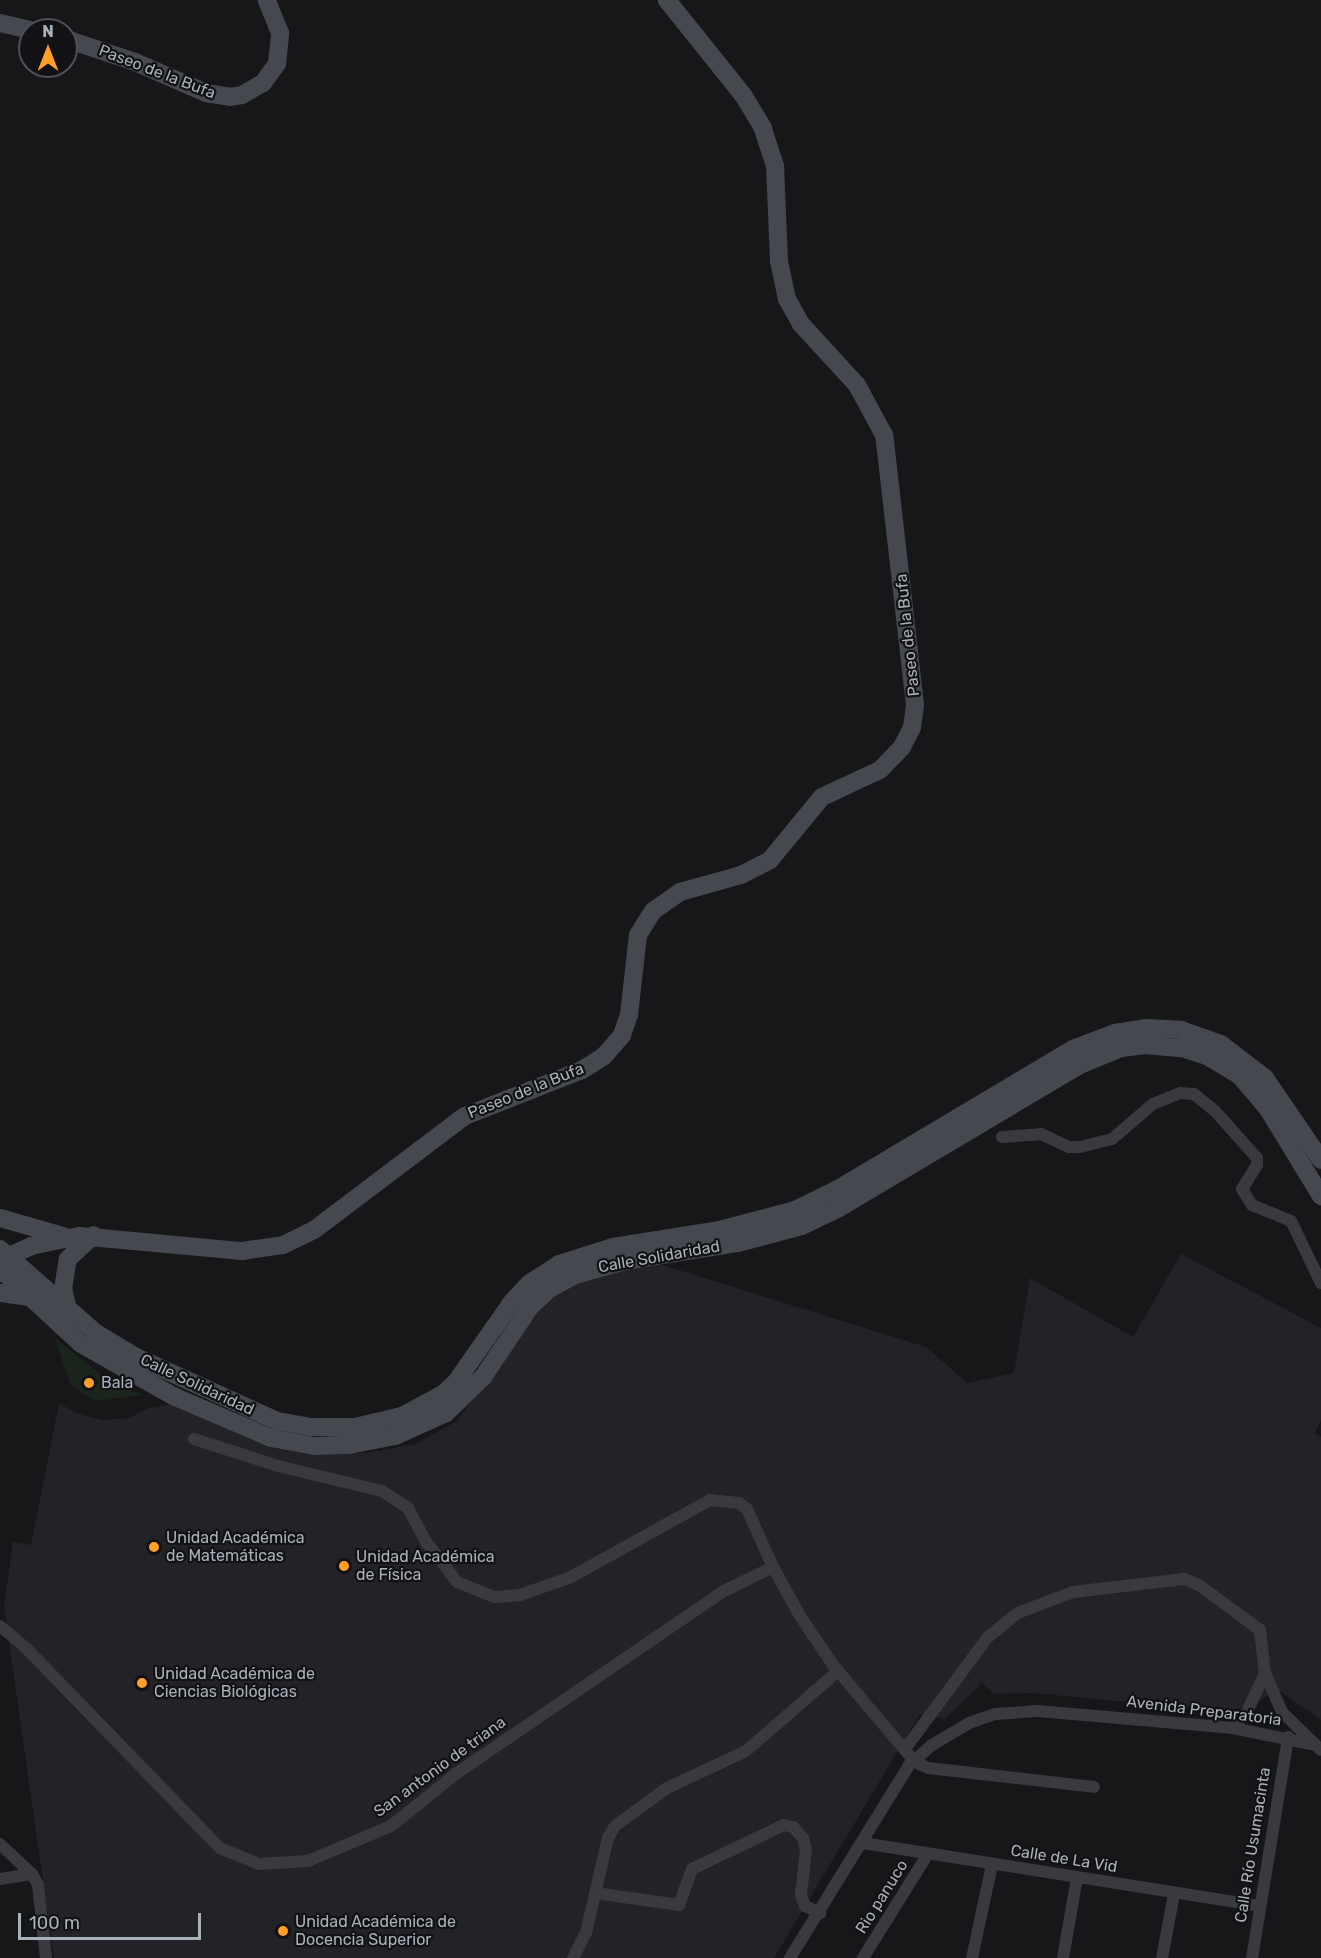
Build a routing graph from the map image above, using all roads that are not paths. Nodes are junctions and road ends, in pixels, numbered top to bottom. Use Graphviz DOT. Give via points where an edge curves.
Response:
graph roads {
  1 [pos="267,0"];
  2 [pos="667,0"];
  3 [pos="0,23"];
  4 [pos="18,27"];
  5 [pos="78,43"];
  6 [pos="1002,1137"];
  7 [pos="1321,1160"];
  8 [pos="1321,1196"];
  9 [pos="0,1218"];
  10 [pos="94,1235"];
  11 [pos="67,1237"];
  12 [pos="2,1258"];
  13 [pos="1321,1283"];
  14 [pos="0,1293"];
  15 [pos="28,1297"];
  16 [pos="68,1310"];
  17 [pos="194,1439"];
  18 [pos="772,1567"];
  19 [pos="0,1626"];
  20 [pos="838,1671"];
  21 [pos="1264,1673"];
  22 [pos="1233,1728"];
  23 [pos="1288,1737"];
  24 [pos="1316,1747"];
  25 [pos="905,1749"];
  26 [pos="915,1762"];
  27 [pos="1094,1787"];
  28 [pos="0,1844"];
  29 [pos="863,1844"];
  30 [pos="928,1854"];
  31 [pos="992,1865"];
  32 [pos="32,1874"];
  33 [pos="1077,1878"];
  34 [pos="0,1879"];
  35 [pos="595,1893"];
  36 [pos="1174,1894"];
  37 [pos="1260,1906"];
  38 [pos="820,1913"];
  39 [pos="46,1958"];
  40 [pos="573,1958"];
  41 [pos="790,1958"];
  42 [pos="863,1958"];
  43 [pos="972,1958"];
  44 [pos="1063,1958"];
  45 [pos="1162,1958"];
  46 [pos="1252,1958"];
  1 -- 5 [label="main road, Paseo de la Bufa" via="280,33 277,64 263,83 230,98 206,93 135,62"];
  2 -- 10 [label="main road, Paseo de la Bufa" via="743,95 763,128 775,166 779,261 787,298 801,324 858,385 884,435 915,705 912,727 902,747 880,770 814,804 770,860 741,875 680,892 653,911 638,935 629,1015 622,1035 595,1062 465,1116 314,1230 283,1245 242,1251 212,1250"];
  3 -- 4 [label="main road"];
  6 -- 13 [label="street" via="1041,1134 1069,1147 1080,1147 1112,1139 1153,1104 1180,1093 1194,1094 1215,1111 1257,1158 1257,1165 1242,1189 1252,1205 1291,1221"];
  7 -- 16 [label="main road, Calle Solidaridad" via="1265,1078 1236,1053 1181,1030 1132,1029 1073,1050 838,1189 795,1210 719,1230 613,1246 559,1264 530,1283 512,1302 456,1382 443,1394 387,1421 332,1428 277,1421 136,1357 96,1333"];
  8 -- 15 [label="main road, Calle Solidaridad" via="1268,1109 1239,1075 1206,1056 1182,1048 1121,1048 1080,1065 847,1204 802,1226 738,1243 593,1268 568,1278 530,1307 483,1377 446,1413 395,1436 349,1445 293,1443 216,1416 102,1359"];
  9 -- 11 [label="main road"];
  10 -- 11 [label="main road, Paseo de la Bufa"];
  10 -- 16 [label="main road" via="68,1259 63,1289"];
  11 -- 12 [label="main road, Paseo de la Bufa"];
  12 -- 15 [label="main road, Calle Solidaridad"];
  12 -- 16 [label="main road, Calle Solidaridad"];
  14 -- 15 [label="main road"];
  17 -- 18 [label="street" via="278,1466 382,1491 408,1508 427,1543 457,1582 494,1597 520,1595 571,1577 701,1504 730,1499 747,1509"];
  18 -- 19 [label="street, San antonio de triana" via="722,1592 457,1773 391,1826 308,1861 259,1864 220,1848"];
  18 -- 20 [label="street"];
  20 -- 25 [label="street"];
  20 -- 35 [label="street" via="746,1751 667,1788 622,1817 608,1838"];
  21 -- 22 [label="street" via="1247,1712"];
  21 -- 24 [label="street, Avenida Preparatoria" via="1282,1712"];
  21 -- 25 [label="street, Avenida Preparatoria" via="1260,1630 1192,1582 1184,1579 1073,1592 1018,1613 988,1637"];
  22 -- 23 [label="street, Avenida Preparatoria"];
  22 -- 26 [label="street, Avenida Preparatoria" via="1038,1711 995,1714 932,1745"];
  23 -- 24 [label="street, Avenida Preparatoria"];
  23 -- 37 [label="street, Calle Río Usumacinta"];
  25 -- 26 [label="street"];
  26 -- 27 [label="street" via="928,1768"];
  26 -- 29 [label="street, Avenida Preparatoria"];
  28 -- 32 [label="street"];
  29 -- 30 [label="street, Calle de La Vid"];
  29 -- 38 [label="street, Avenida Preparatoria"];
  30 -- 31 [label="street, Calle de La Vid"];
  30 -- 42 [label="street, Rio panuco"];
  31 -- 33 [label="street, Calle de La Vid"];
  31 -- 43 [label="street"];
  32 -- 34 [label="street"];
  32 -- 39 [label="street" via="38,1885"];
  33 -- 36 [label="street, Calle de La Vid"];
  33 -- 44 [label="street"];
  35 -- 38 [label="street" via="679,1905 692,1869 784,1825 793,1827 803,1838 806,1849 801,1895 805,1906"];
  35 -- 40 [label="street" via="585,1934"];
  36 -- 37 [label="street, Calle de La Vid"];
  36 -- 45 [label="street"];
  37 -- 46 [label="street, Calle Río Usumacinta"];
  38 -- 41 [label="street, Avenida Preparatoria"];
}
